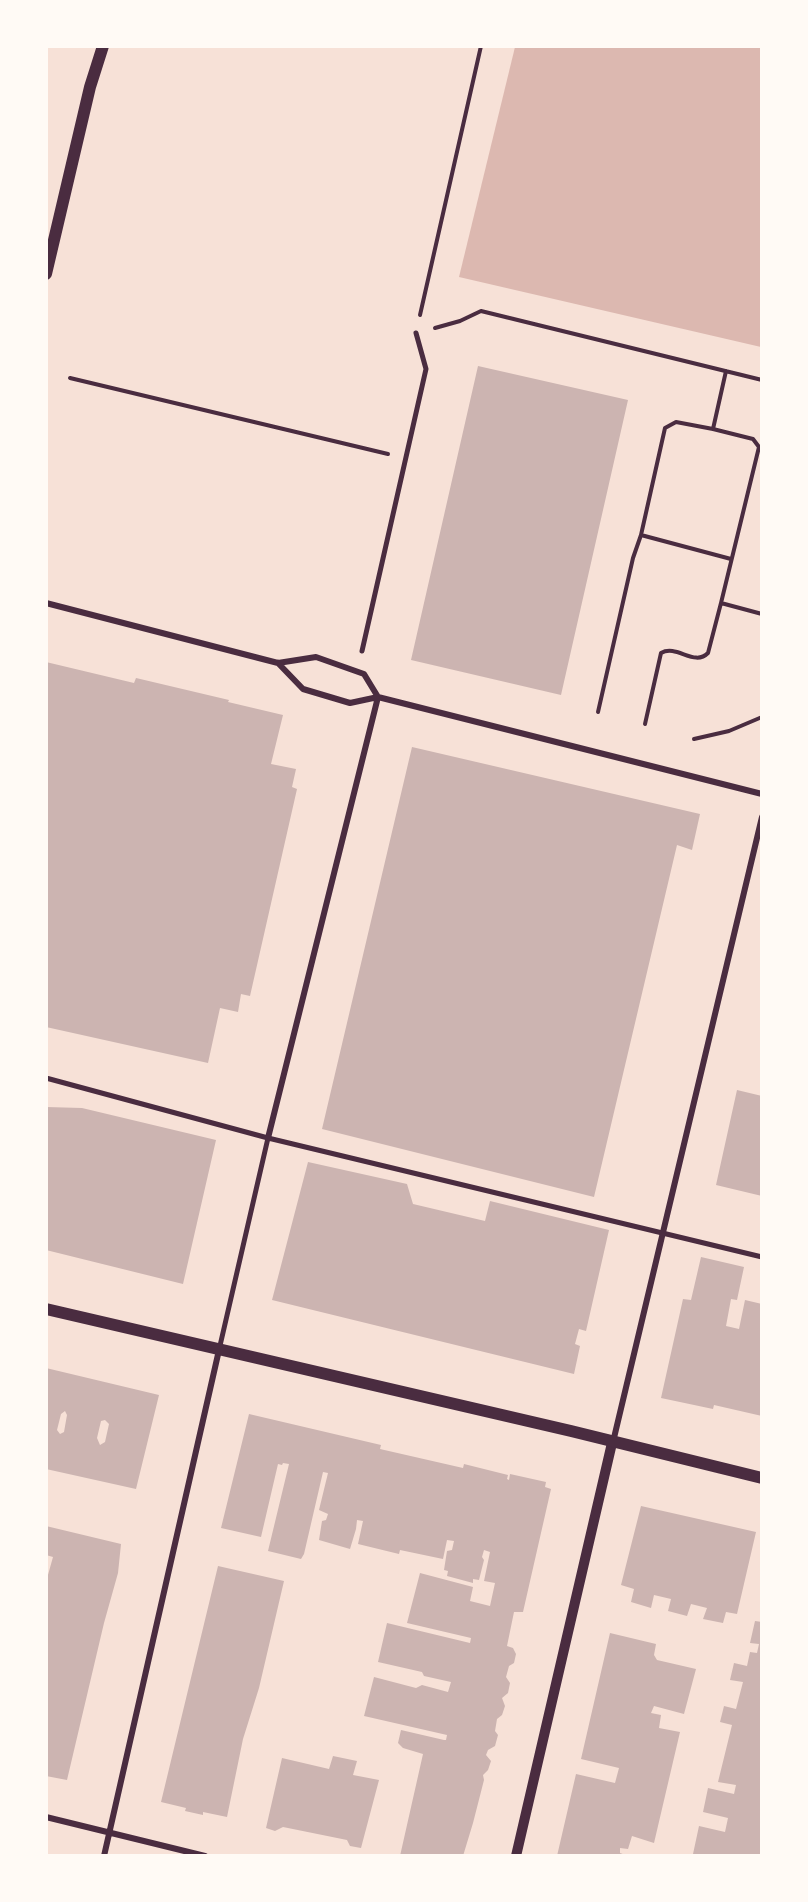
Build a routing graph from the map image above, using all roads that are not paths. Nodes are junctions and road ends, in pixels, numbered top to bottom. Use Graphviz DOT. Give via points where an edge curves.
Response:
graph roads {
  1 [pos="103,46"];
  2 [pos="46,274"];
  3 [pos="416,333"];
  4 [pos="46,603"];
  5 [pos="362,651"];
  6 [pos="278,663"];
  7 [pos="378,697"];
  8 [pos="762,794"];
  9 [pos="762,817"];
  10 [pos="46,1078"];
  11 [pos="268,1138"];
  12 [pos="662,1233"];
  13 [pos="762,1257"];
  14 [pos="46,1309"];
  15 [pos="219,1350"];
  16 [pos="612,1443"];
  17 [pos="762,1478"];
  18 [pos="46,1817"];
  19 [pos="109,1833"];
  20 [pos="104,1856"];
  21 [pos="205,1856"];
  22 [pos="516,1856"];
  1 -- 2 [label="main road"];
  3 -- 5 [label="street" via="426,369"];
  4 -- 6 [label="street"];
  6 -- 7 [label="street" via="303,688 350,703"];
  6 -- 7 [label="street" via="316,657 364,674"];
  7 -- 8 [label="street"];
  7 -- 11 [label="street"];
  9 -- 12 [label="street"];
  10 -- 11 [label="street"];
  11 -- 12 [label="street"];
  11 -- 15 [label="street"];
  12 -- 13 [label="street"];
  12 -- 16 [label="street"];
  14 -- 15 [label="main road"];
  15 -- 16 [label="main road"];
  15 -- 19 [label="street"];
  16 -- 17 [label="main road"];
  16 -- 22 [label="street"];
  18 -- 19 [label="street"];
  19 -- 20 [label="street"];
  19 -- 21 [label="street"];
}
